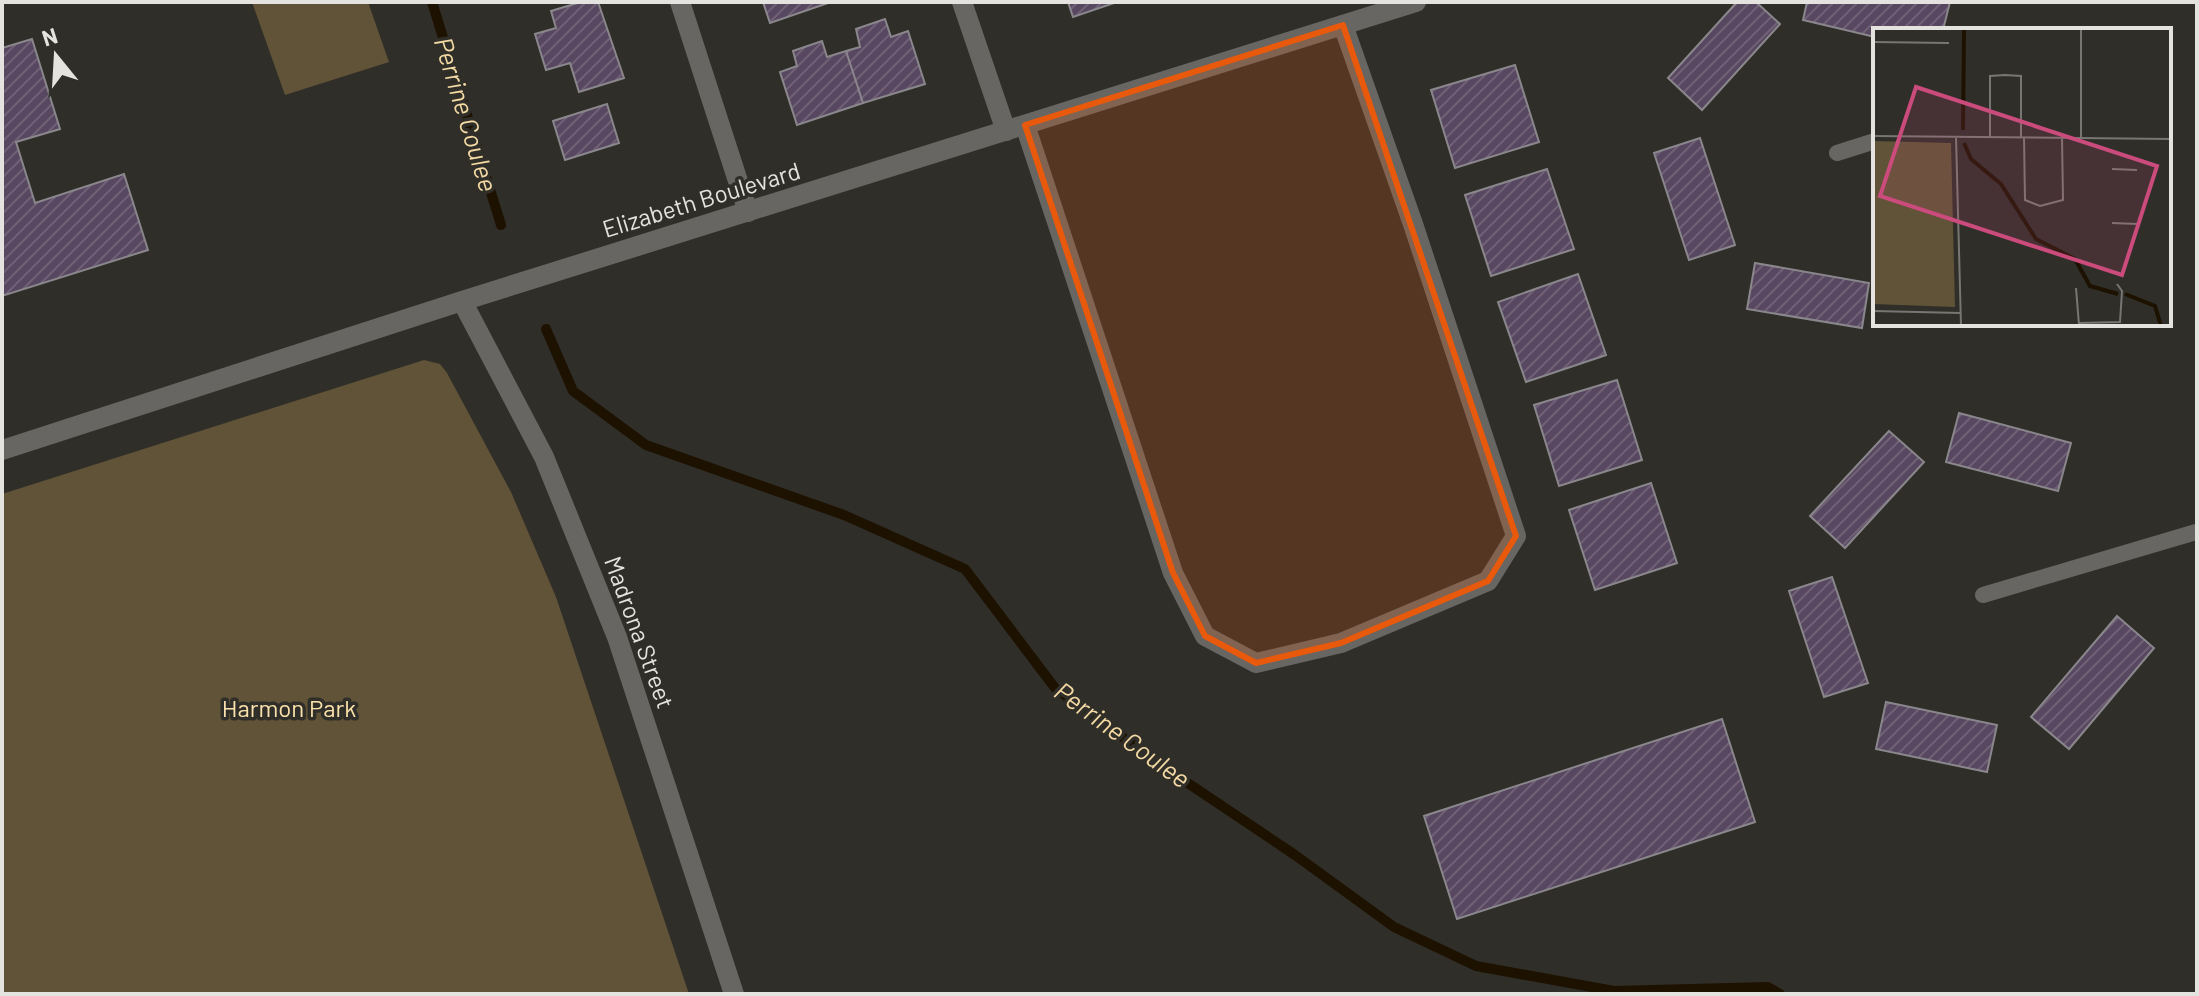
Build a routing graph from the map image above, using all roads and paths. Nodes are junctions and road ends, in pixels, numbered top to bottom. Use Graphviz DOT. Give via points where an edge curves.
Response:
graph roads {
  1 [pos="680,2"];
  2 [pos="962,2"];
  3 [pos="1416,2"];
  4 [pos="1343,25"];
  5 [pos="1015,128"];
  6 [pos="1873,142"];
  7 [pos="1837,153"];
  8 [pos="748,212"];
  9 [pos="462,301"];
  10 [pos="2,450"];
  11 [pos="2196,532"];
  12 [pos="1983,595"];
  13 [pos="734,994"];
  1 -- 8 [label="street"];
  2 -- 5 [label="street"];
  3 -- 4 [label="street, Elizabeth Boulevard"];
  4 -- 5 [label="street, Elizabeth Boulevard"];
  4 -- 5 [label="street" via="1516,536 1488,581 1341,643 1256,663 1205,636 1173,573"];
  5 -- 8 [label="street, Elizabeth Boulevard"];
  6 -- 7 [label="lane"];
  8 -- 9 [label="street, Elizabeth Boulevard"];
  9 -- 10 [label="street, Elizabeth Boulevard"];
  9 -- 13 [label="street, Madrona Street" via="544,457 617,637"];
  11 -- 12 [label="lane"];
}
